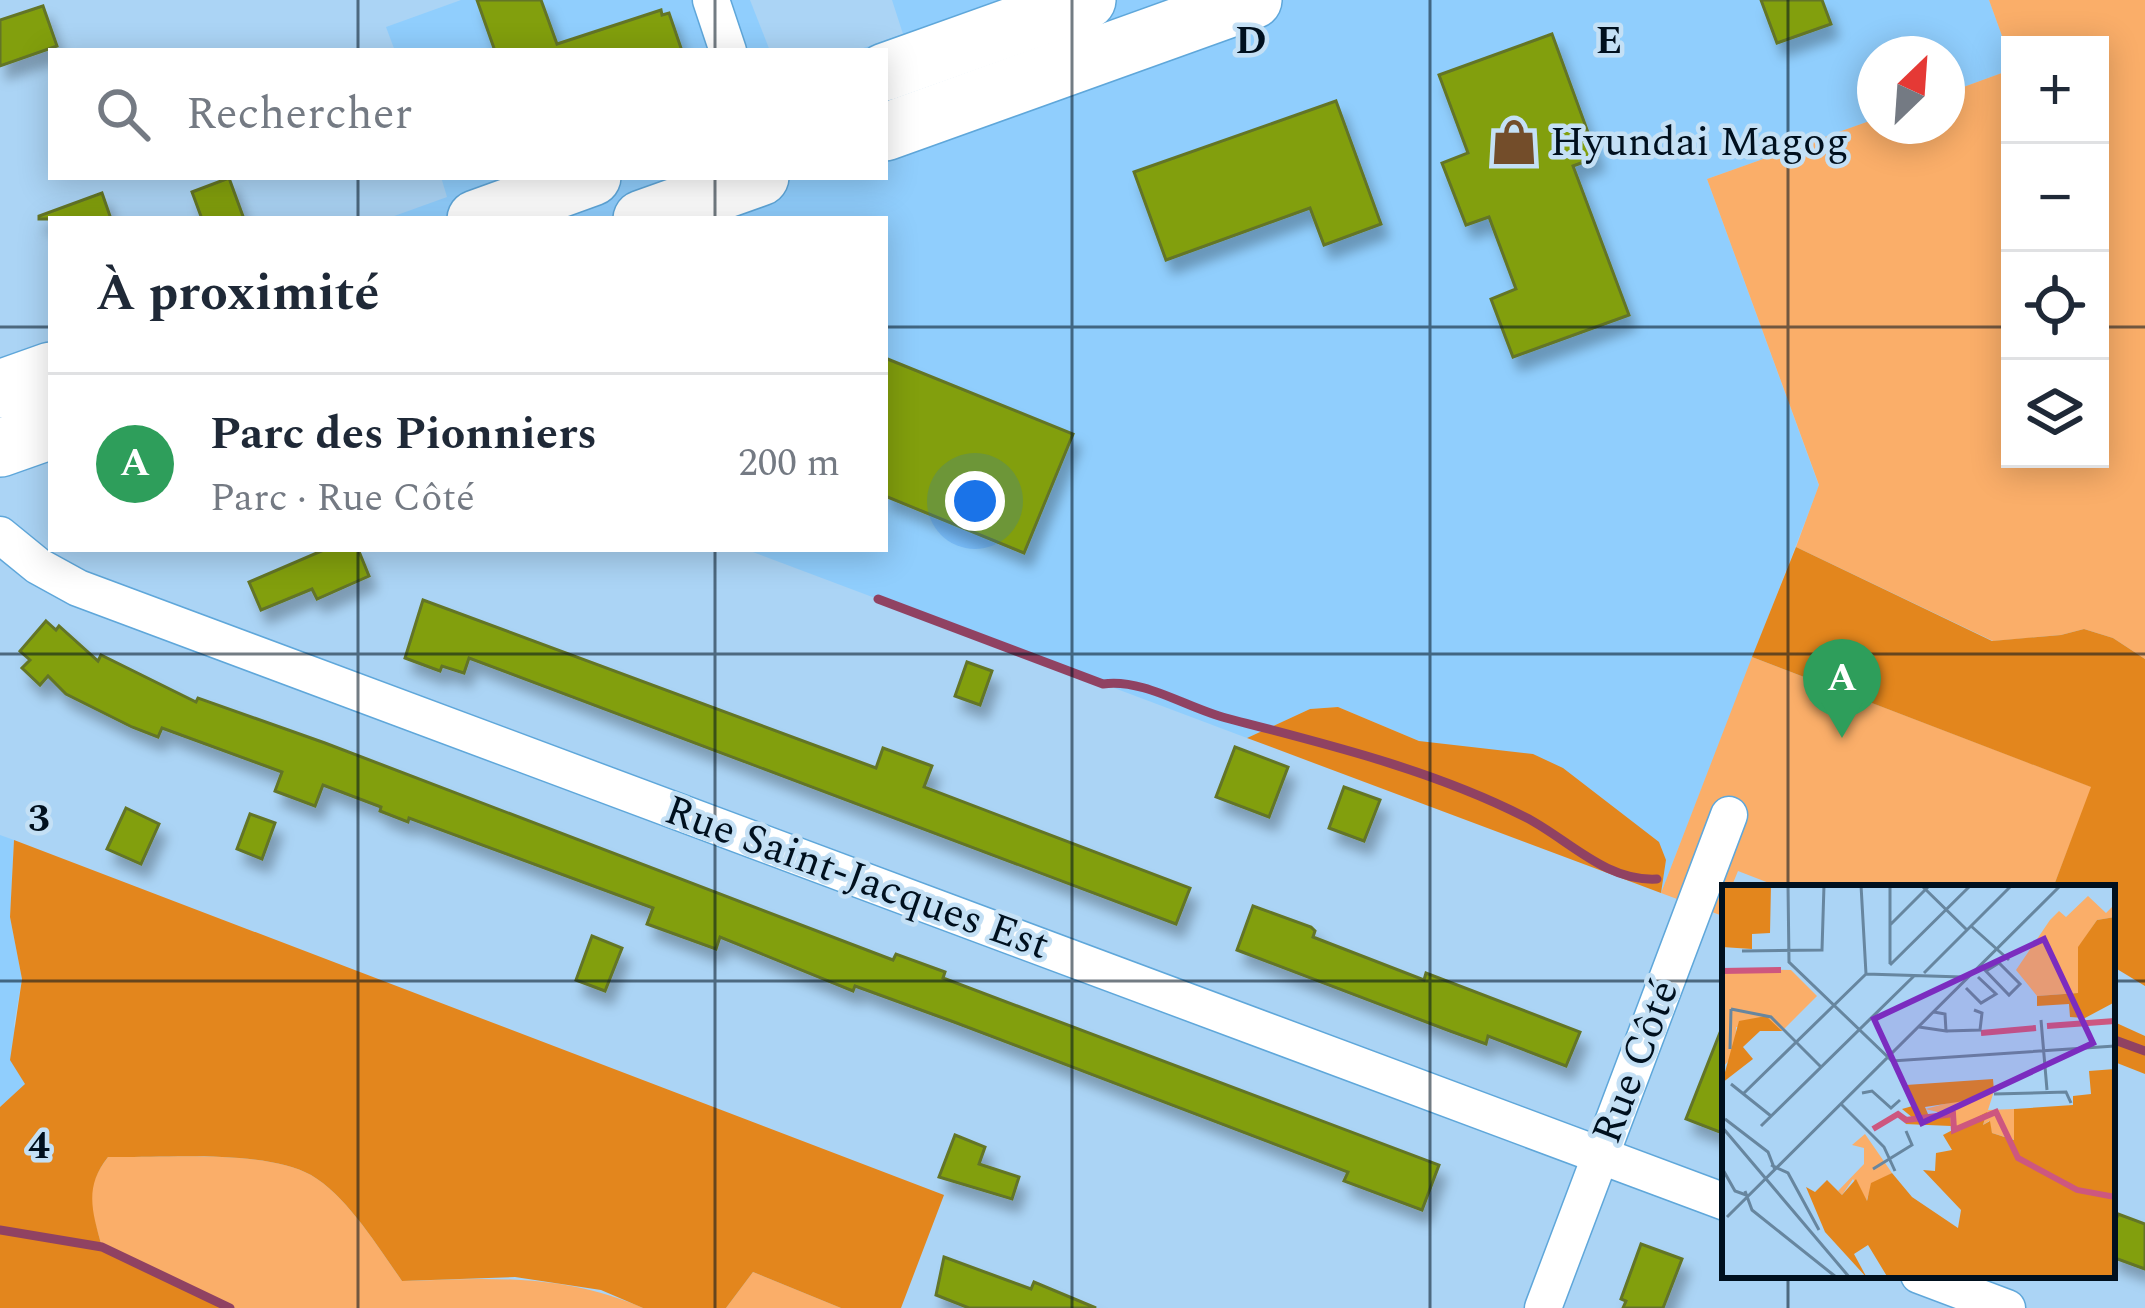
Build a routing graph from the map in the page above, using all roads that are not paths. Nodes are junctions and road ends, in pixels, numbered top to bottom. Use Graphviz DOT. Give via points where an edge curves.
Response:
graph roads {
  1 [pos="712,0"];
  2 [pos="1087,0"];
  3 [pos="1252,0"];
  4 [pos="727,48"];
  5 [pos="888,71"];
  6 [pos="888,131"];
  7 [pos="584,180"];
  8 [pos="752,180"];
  9 [pos="484,216"];
  10 [pos="650,216"];
  11 [pos="48,372"];
  12 [pos="0,389"];
  13 [pos="48,431"];
  14 [pos="0,448"];
  15 [pos="0,535"];
  16 [pos="1729,815"];
  17 [pos="1601,1156"];
  18 [pos="1722,1201"];
  19 [pos="1927,1278"];
  20 [pos="1543,1308"];
  21 [pos="2007,1308"];
  1 -- 4 [label="street"];
  2 -- 5 [label="main road"];
  3 -- 6 [label="main road"];
  7 -- 9 [label="main road"];
  8 -- 10 [label="main road"];
  11 -- 12 [label="main road"];
  13 -- 14 [label="main road"];
  15 -- 17 [label="street, Rue Saint-Jacques Est" via="77,587"];
  16 -- 17 [label="street, Rue Côté"];
  17 -- 18 [label="street, Rue Saint-Jacques Est"];
  17 -- 20 [label="street, Rue Côté"];
  19 -- 21 [label="street"];
}
